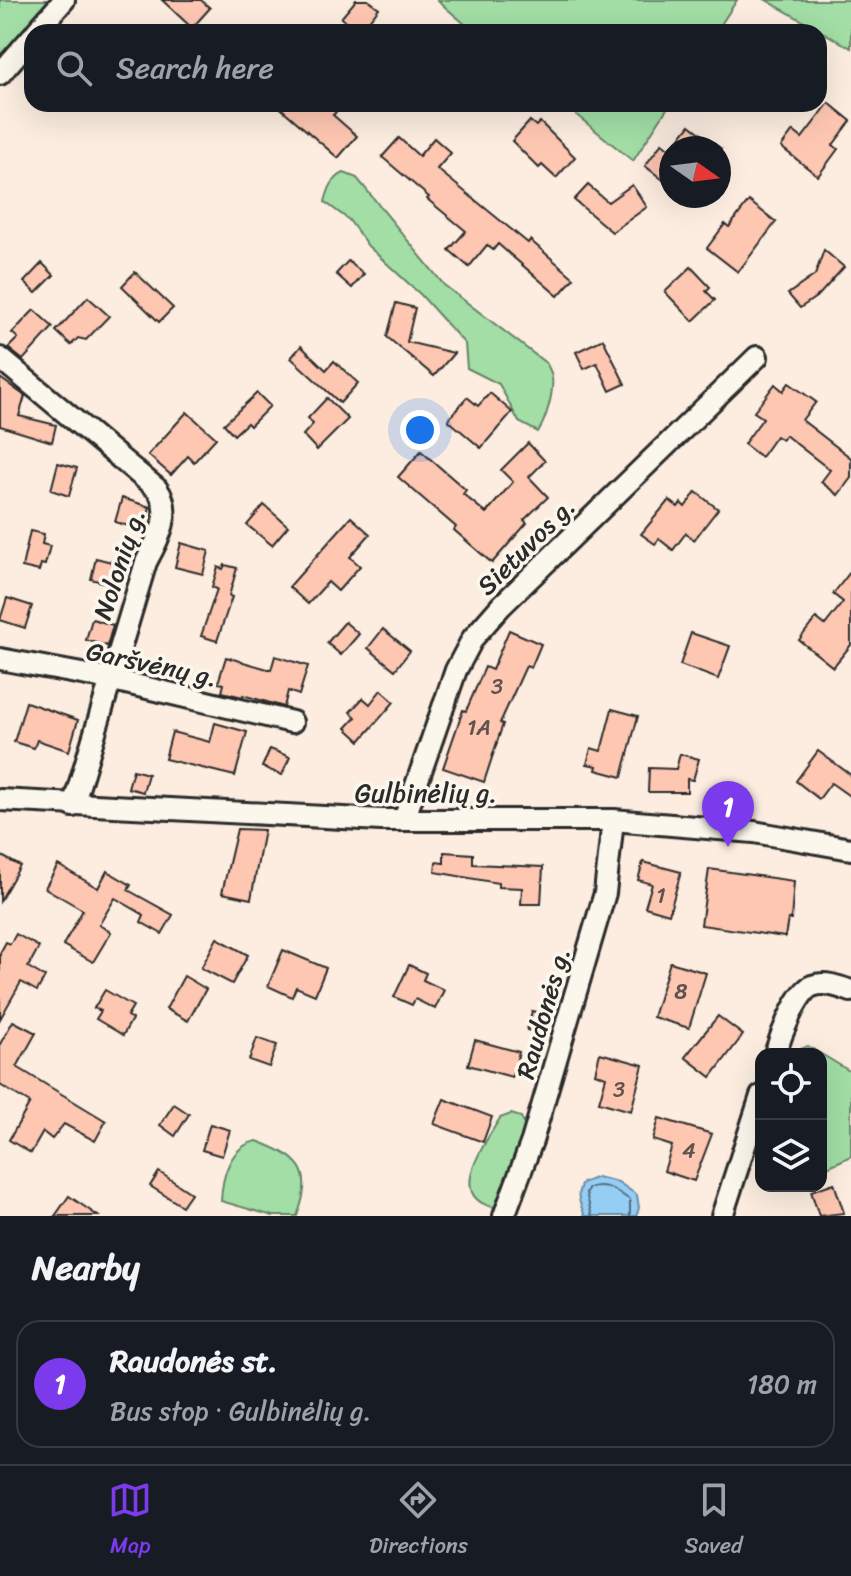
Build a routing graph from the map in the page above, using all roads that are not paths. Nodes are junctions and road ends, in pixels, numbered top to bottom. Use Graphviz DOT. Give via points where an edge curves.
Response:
graph roads {
  1 [pos="64,0"];
  2 [pos="43,24"];
  3 [pos="24,46"];
  4 [pos="0,74"];
  5 [pos="757,357"];
  6 [pos="0,358"];
  7 [pos="0,659"];
  8 [pos="109,679"];
  9 [pos="292,722"];
  10 [pos="0,800"];
  11 [pos="73,806"];
  12 [pos="404,820"];
  13 [pos="613,820"];
  14 [pos="851,849"];
  15 [pos="851,991"];
  16 [pos="777,1048"];
  17 [pos="755,1114"];
  18 [pos="504,1216"];
  19 [pos="722,1216"];
  1 -- 2 [label="street"];
  3 -- 4 [label="street"];
  5 -- 12 [label="street, Sietuvos g." via="473,638 456,670"];
  6 -- 8 [label="street, Nolonių g." via="164,499 159,538 146,562"];
  7 -- 8 [label="street, Garšvėnų g."];
  8 -- 9 [label="street, Garšvėnų g."];
  8 -- 11 [label="street, Nolonių g."];
  10 -- 11 [label="street, Gulbinėlių g."];
  11 -- 12 [label="street, Gulbinėlių g."];
  12 -- 13 [label="street, Gulbinėlių g."];
  13 -- 14 [label="street, Gulbinėlių g." via="754,832"];
  13 -- 18 [label="street, Raudonės g." via="605,893 537,1127"];
  15 -- 16 [label="street" via="810,986"];
  17 -- 19 [label="street"];
}
